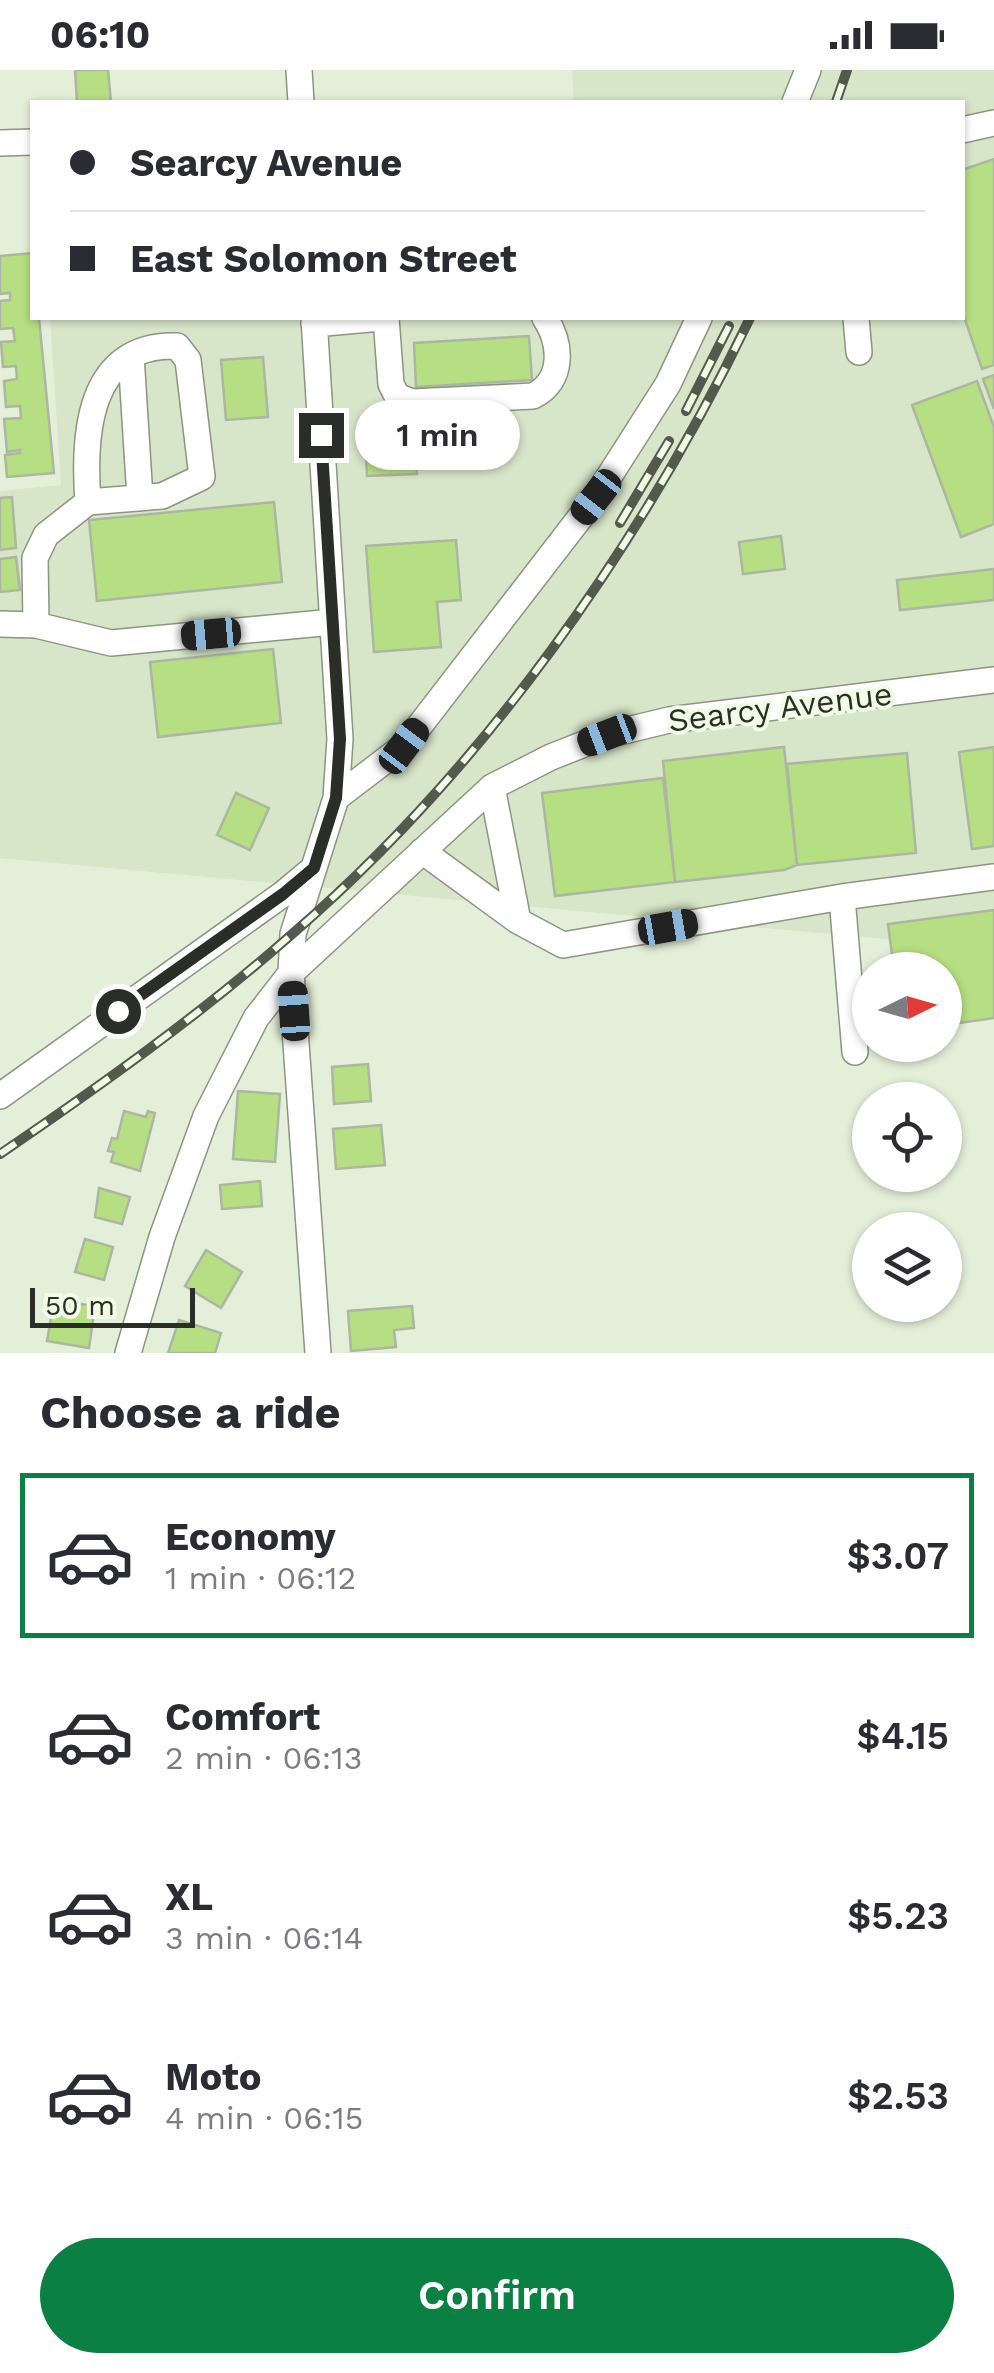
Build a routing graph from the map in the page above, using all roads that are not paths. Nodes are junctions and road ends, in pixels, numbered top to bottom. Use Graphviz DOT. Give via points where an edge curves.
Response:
graph roads {
  1 [pos="299,70"];
  2 [pos="808,70"];
  3 [pos="301,100"];
  4 [pos="797,100"];
  5 [pos="994,122"];
  6 [pos="965,129"];
  7 [pos="30,142"];
  8 [pos="0,144"];
  9 [pos="314,320"];
  10 [pos="383,320"];
  11 [pos="546,320"];
  12 [pos="698,320"];
  13 [pos="856,320"];
  14 [pos="858,352"];
  15 [pos="130,356"];
  16 [pos="140,498"];
  17 [pos="88,502"];
  18 [pos="333,622"];
  19 [pos="0,624"];
  20 [pos="36,625"];
  21 [pos="994,680"];
  22 [pos="492,787"];
  23 [pos="336,798"];
  24 [pos="422,852"];
  25 [pos="314,868"];
  26 [pos="994,877"];
  27 [pos="842,897"];
  28 [pos="518,922"];
  29 [pos="291,973"];
  30 [pos="852,1016"];
  31 [pos="0,1096"];
  32 [pos="128,1353"];
  33 [pos="318,1353"];
  1 -- 3 [label="street"];
  2 -- 4 [label="street"];
  5 -- 6 [label="street"];
  7 -- 8 [label="street"];
  9 -- 18 [label="street"];
  10 -- 11 [label="street" via="391,384 397,396 412,402 533,396 547,389 557,354"];
  12 -- 23 [label="street" via="668,384 596,497 404,746"];
  13 -- 14 [label="street"];
  15 -- 16 [label="street"];
  15 -- 16 [label="street" via="176,346 188,360 202,477 162,496"];
  15 -- 17 [label="street" via="104,379 89,418"];
  16 -- 17 [label="street"];
  17 -- 20 [label="street" via="46,536 35,558"];
  18 -- 20 [label="street" via="111,643"];
  18 -- 23 [label="street" via="340,739"];
  19 -- 20 [label="street"];
  21 -- 22 [label="street, Searcy Avenue" via="651,724 551,757"];
  22 -- 24 [label="street, Searcy Avenue"];
  22 -- 28 [label="street"];
  23 -- 25 [label="street"];
  24 -- 28 [label="street"];
  24 -- 29 [label="street, Searcy Avenue"];
  25 -- 29 [label="street" via="293,934"];
  25 -- 31 [label="street"];
  26 -- 27 [label="street"];
  27 -- 28 [label="street" via="563,945"];
  27 -- 30 [label="street"];
  29 -- 32 [label="street, Searcy Avenue" via="256,1018 206,1116"];
  29 -- 33 [label="street"];
}
